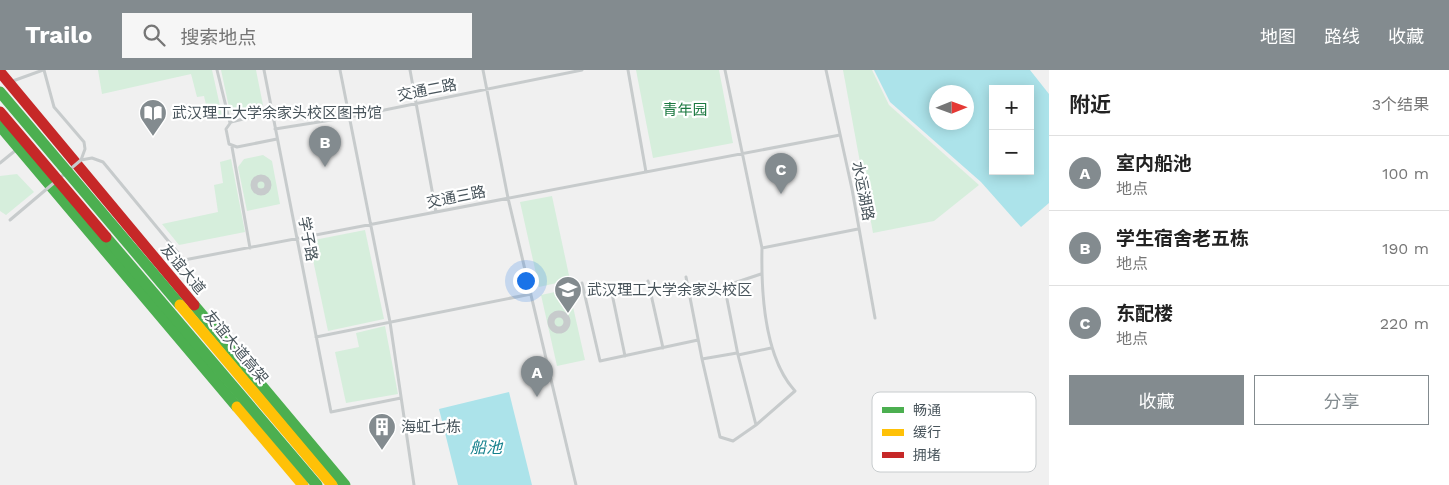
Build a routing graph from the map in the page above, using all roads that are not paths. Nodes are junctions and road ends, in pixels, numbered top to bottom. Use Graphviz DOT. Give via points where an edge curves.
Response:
graph roads {
  1 [pos="43,70"];
  2 [pos="217,70"];
  3 [pos="264,70"];
  4 [pos="340,70"];
  5 [pos="410,70"];
  6 [pos="483,70"];
  7 [pos="582,70"];
  8 [pos="628,70"];
  9 [pos="725,70"];
  10 [pos="826,70"];
  11 [pos="0,72"];
  12 [pos="9,82"];
  13 [pos="487,90"];
  14 [pos="0,92"];
  15 [pos="416,104"];
  16 [pos="0,112"];
  17 [pos="272,112"];
  18 [pos="350,117"];
  19 [pos="230,123"];
  20 [pos="0,126"];
  21 [pos="275,129"];
  22 [pos="840,135"];
  23 [pos="277,139"];
  24 [pos="232,147"];
  25 [pos="19,148"];
  26 [pos="742,154"];
  27 [pos="81,160"];
  28 [pos="0,163"];
  29 [pos="646,172"];
  30 [pos="508,198"];
  31 [pos="436,212"];
  32 [pos="10,220"];
  33 [pos="372,224"];
  34 [pos="858,229"];
  35 [pos="297,239"];
  36 [pos="250,248"];
  37 [pos="762,248"];
  38 [pos="761,274"];
  39 [pos="686,277"];
  40 [pos="648,281"];
  41 [pos="582,283"];
  42 [pos="611,289"];
  43 [pos="531,294"];
  44 [pos="874,318"];
  45 [pos="390,322"];
  46 [pos="316,337"];
  47 [pos="698,340"];
  48 [pos="663,348"];
  49 [pos="771,348"];
  50 [pos="737,354"];
  51 [pos="625,356"];
  52 [pos="702,359"];
  53 [pos="401,398"];
  54 [pos="756,426"];
  55 [pos="303,485"];
  56 [pos="317,485"];
  57 [pos="332,485"];
  58 [pos="345,485"];
  59 [pos="414,485"];
  60 [pos="576,485"];
  1 -- 12 [label="lane"];
  1 -- 27 [label="lane" via="54,107 84,142"];
  2 -- 19 [label="lane"];
  3 -- 17 [label="lane, 学子路"];
  4 -- 18 [label="lane"];
  5 -- 15 [label="lane"];
  6 -- 13 [label="lane"];
  7 -- 13 [label="lane, 交通二路"];
  8 -- 29 [label="lane"];
  9 -- 26 [label="lane"];
  10 -- 22 [label="lane, 水运湖路"];
  11 -- 12 [label="main road, 友谊大道"];
  12 -- 58 [label="main road, 友谊大道"];
  13 -- 15 [label="lane, 交通二路"];
  13 -- 30 [label="lane"];
  14 -- 57 [label="main road, 友谊大道高架, bridge"];
  15 -- 18 [label="lane, 交通二路"];
  15 -- 31 [label="lane"];
  16 -- 56 [label="main road, 友谊大道高架, bridge"];
  17 -- 19 [label="lane"];
  17 -- 21 [label="lane, 学子路"];
  18 -- 21 [label="lane, 交通二路"];
  18 -- 33 [label="lane"];
  19 -- 24 [label="lane" via="226,129"];
  20 -- 25 [label="main road"];
  21 -- 23 [label="lane, 学子路"];
  22 -- 26 [label="lane, 交通三路"];
  22 -- 34 [label="lane, 水运湖路"];
  23 -- 24 [label="lane"];
  23 -- 35 [label="lane, 学子路"];
  24 -- 36 [label="lane"];
  25 -- 28 [label="lane"];
  25 -- 55 [label="main road"];
  26 -- 29 [label="lane, 交通三路"];
  26 -- 37 [label="lane"];
  27 -- 32 [label="lane, bridge"];
  27 -- 36 [label="lane, 交通三路" via="98,158 184,260"];
  29 -- 30 [label="lane, 交通三路"];
  30 -- 31 [label="lane, 交通三路"];
  30 -- 43 [label="lane"];
  31 -- 33 [label="lane, 交通三路"];
  33 -- 35 [label="lane, 交通三路"];
  33 -- 45 [label="lane"];
  34 -- 37 [label="lane"];
  34 -- 44 [label="lane, 水运湖路"];
  35 -- 36 [label="lane, 交通三路"];
  35 -- 46 [label="lane, 学子路"];
  37 -- 38 [label="lane"];
  38 -- 49 [label="lane"];
  38 -- 50 [label="lane" via="731,284 726,294"];
  39 -- 47 [label="lane"];
  40 -- 48 [label="lane"];
  41 -- 51 [label="lane" via="600,361"];
  42 -- 51 [label="lane"];
  43 -- 45 [label="lane"];
  43 -- 60 [label="lane"];
  45 -- 46 [label="lane"];
  45 -- 53 [label="lane"];
  46 -- 53 [label="lane, 学子路" via="331,412"];
  47 -- 48 [label="lane"];
  47 -- 52 [label="lane"];
  48 -- 51 [label="lane"];
  49 -- 50 [label="lane"];
  49 -- 54 [label="lane" via="787,382 795,391"];
  50 -- 52 [label="lane"];
  50 -- 54 [label="lane"];
  52 -- 54 [label="lane" via="720,438 733,441"];
  53 -- 59 [label="lane"];
}
